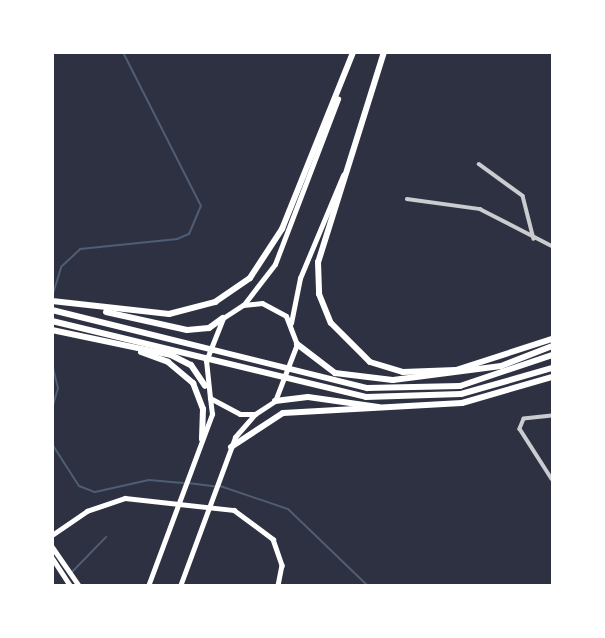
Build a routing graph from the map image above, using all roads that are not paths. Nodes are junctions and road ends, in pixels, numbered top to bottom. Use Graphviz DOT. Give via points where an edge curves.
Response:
graph roads {
  1 [pos="353,52"];
  2 [pos="384,52"];
  3 [pos="338,99"];
  4 [pos="371,103"];
  5 [pos="479,164"];
  6 [pos="407,199"];
  7 [pos="534,239"];
  8 [pos="552,246"];
  9 [pos="52,300"];
  10 [pos="70,303"];
  11 [pos="243,305"];
  12 [pos="52,310"];
  13 [pos="223,318"];
  14 [pos="52,321"];
  15 [pos="291,324"];
  16 [pos="52,330"];
  17 [pos="552,339"];
  18 [pos="116,343"];
  19 [pos="297,344"];
  20 [pos="552,346"];
  21 [pos="552,355"];
  22 [pos="552,368"];
  23 [pos="552,377"];
  24 [pos="205,386"];
  25 [pos="210,398"];
  26 [pos="275,401"];
  27 [pos="397,409"];
  28 [pos="255,414"];
  29 [pos="552,416"];
  30 [pos="202,439"];
  31 [pos="230,450"];
  32 [pos="552,480"];
  33 [pos="52,535"];
  34 [pos="52,547"];
  35 [pos="53,560"];
  36 [pos="69,578"];
  37 [pos="79,586"];
  38 [pos="148,586"];
  39 [pos="180,586"];
  40 [pos="278,586"];
  1 -- 3 [label="highway"];
  2 -- 4 [label="highway"];
  3 -- 10 [label="highway" via="271,249 229,294 169,314"];
  3 -- 11 [label="main road" via="275,264"];
  4 -- 15 [label="main road" via="300,278"];
  4 -- 17 [label="highway" via="318,261 323,308 341,339 370,362 424,373 500,359"];
  5 -- 7 [label="street" via="523,196"];
  6 -- 7 [label="street" via="480,209"];
  7 -- 8 [label="street"];
  9 -- 10 [label="highway"];
  10 -- 13 [label="highway" via="187,330 209,328"];
  11 -- 13 [label="main road"];
  11 -- 15 [label="main road" via="275,307"];
  12 -- 21 [label="highway" via="367,388 460,386"];
  13 -- 24 [label="main road" via="206,361"];
  14 -- 22 [label="highway" via="366,397 461,394"];
  15 -- 19 [label="main road"];
  16 -- 18 [label="highway"];
  18 -- 24 [label="highway" via="183,360"];
  18 -- 30 [label="highway" via="168,362 193,383 203,409"];
  19 -- 20 [label="highway" via="335,373 393,380 501,366"];
  19 -- 26 [label="main road"];
  23 -- 27 [label="highway" via="462,403"];
  24 -- 25 [label="main road"];
  25 -- 28 [label="main road" via="232,412"];
  25 -- 30 [label="main road"];
  26 -- 27 [label="highway" via="308,397"];
  26 -- 28 [label="main road"];
  27 -- 31 [label="highway" via="283,413"];
  28 -- 31 [label="main road"];
  29 -- 32 [label="street" via="524,419 520,429"];
  30 -- 38 [label="main road"];
  31 -- 39 [label="main road"];
  33 -- 40 [label="main road" via="88,511 125,498 234,510 273,539 282,565"];
  34 -- 36 [label="main road"];
  35 -- 36 [label="main road"];
  36 -- 37 [label="main road"];
}
